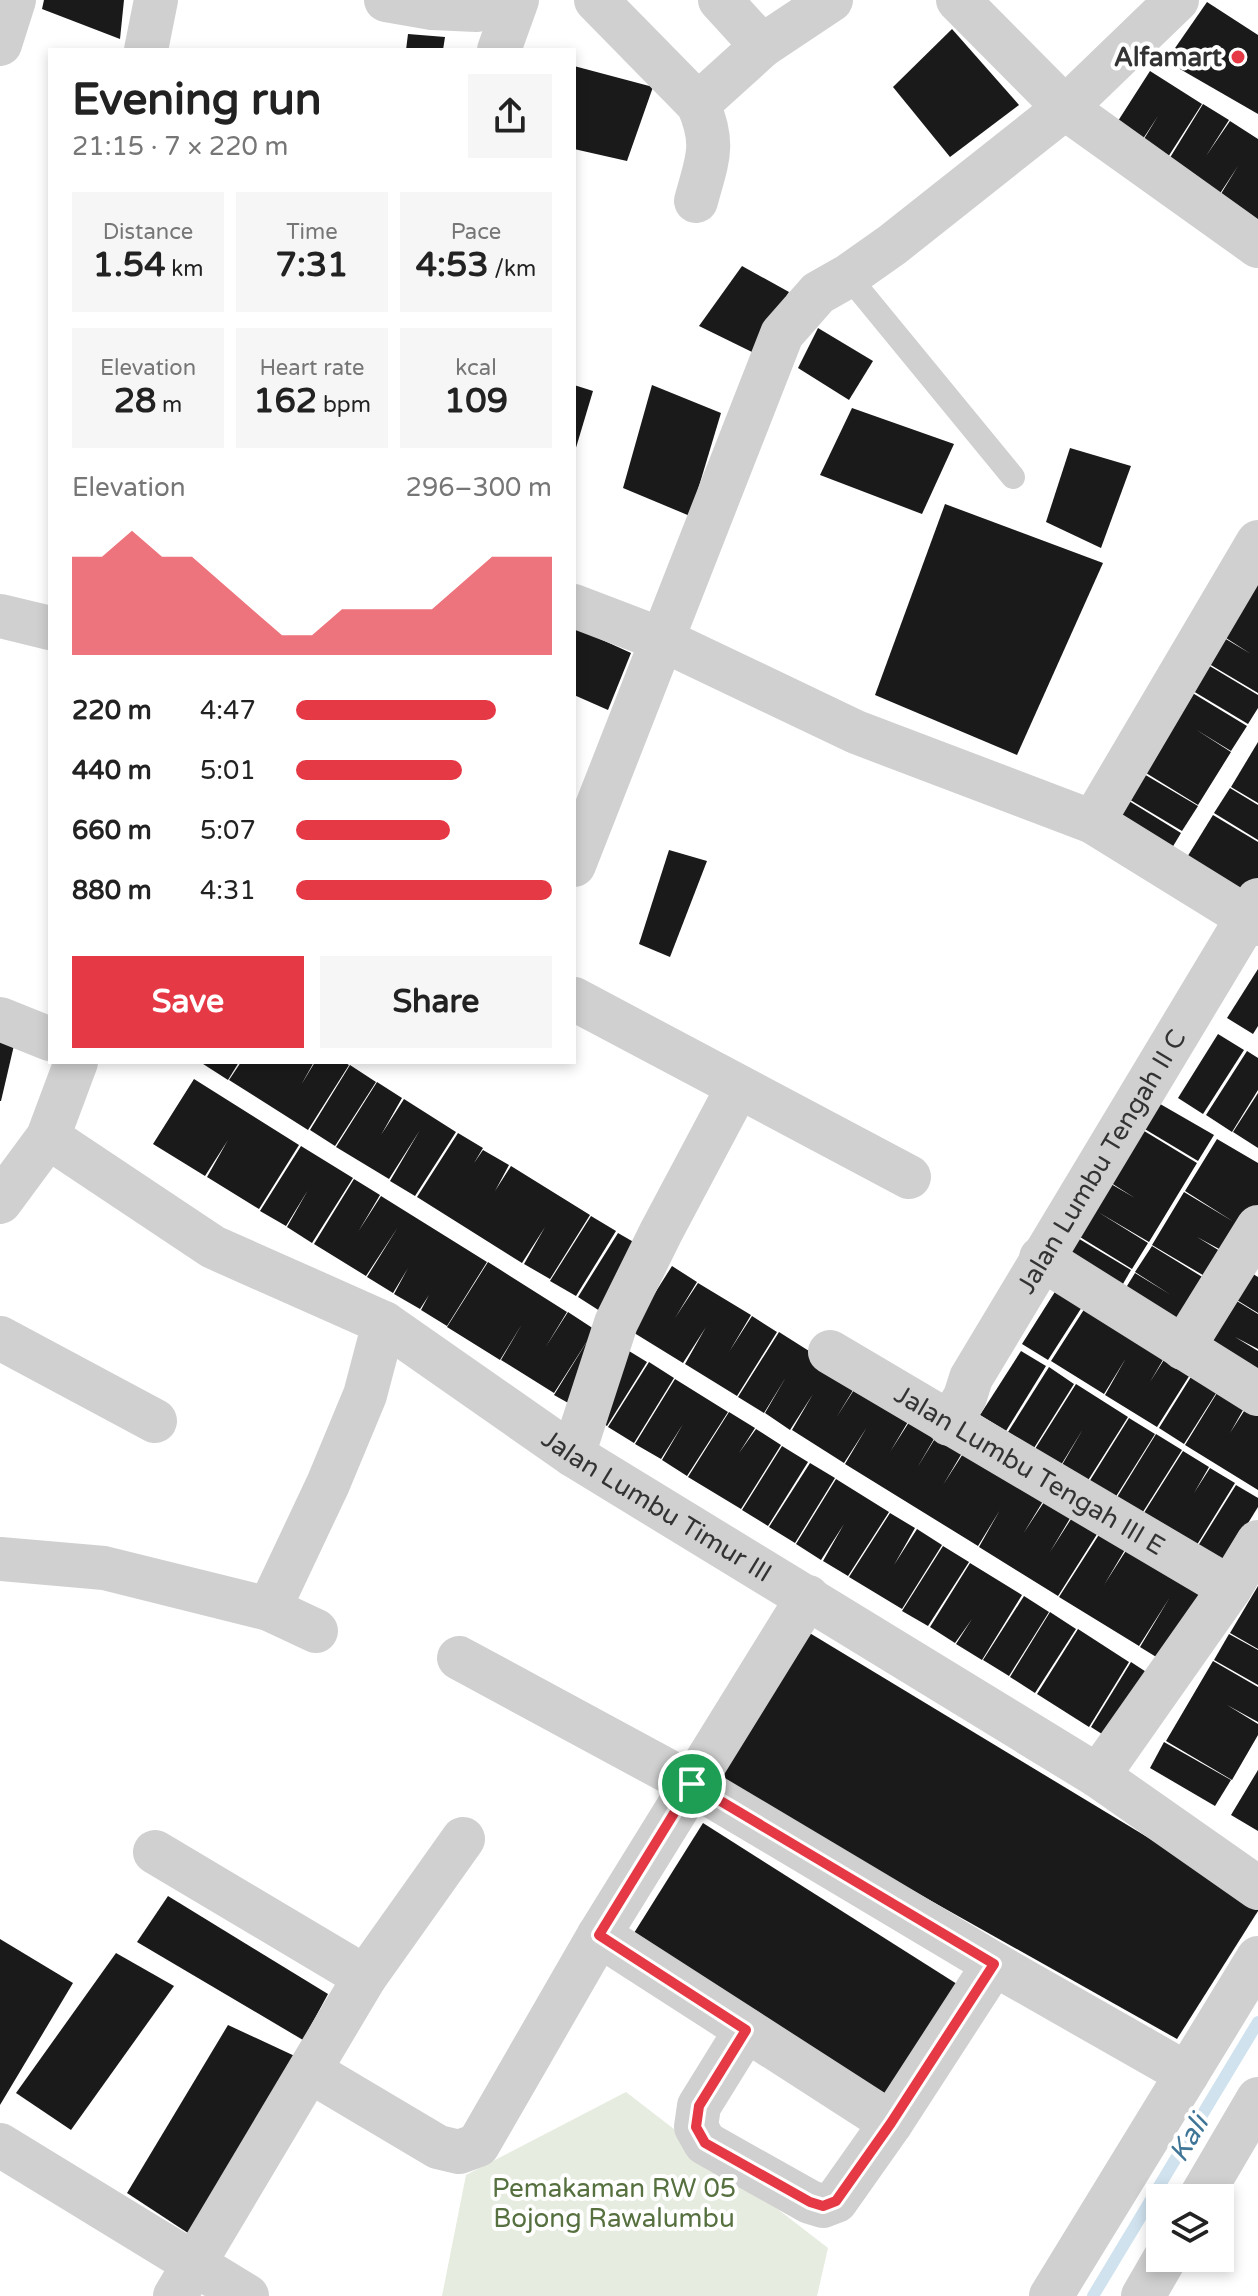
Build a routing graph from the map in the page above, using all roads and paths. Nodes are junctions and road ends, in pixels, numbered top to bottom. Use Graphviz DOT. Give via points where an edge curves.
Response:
graph roads {
  1 [pos="14,0"];
  2 [pos="156,0"];
  3 [pos="386,0"];
  4 [pos="516,0"];
  5 [pos="596,0"];
  6 [pos="720,0"];
  7 [pos="831,0"];
  8 [pos="958,0"];
  9 [pos="1177,0"];
  10 [pos="0,44"];
  11 [pos="762,46"];
  12 [pos="146,48"];
  13 [pos="500,48"];
  14 [pos="698,104"];
  15 [pos="1065,108"];
  16 [pos="696,201"];
  17 [pos="1258,246"];
  18 [pos="848,276"];
  19 [pos="1013,477"];
  20 [pos="1258,542"];
  21 [pos="576,607"];
  22 [pos="0,616"];
  23 [pos="48,628"];
  24 [pos="663,640"];
  25 [pos="1093,822"];
  26 [pos="576,860"];
  27 [pos="1255,914"];
  28 [pos="576,1000"];
  29 [pos="0,1019"];
  30 [pos="48,1038"];
  31 [pos="75,1064"];
  32 [pos="738,1087"];
  33 [pos="48,1137"];
  34 [pos="909,1177"];
  35 [pos="0,1202"];
  36 [pos="1258,1227"];
  37 [pos="1041,1258"];
  38 [pos="384,1323"];
  39 [pos="0,1338"];
  40 [pos="1183,1348"];
  41 [pos="830,1352"];
  42 [pos="1258,1394"];
  43 [pos="155,1421"];
  44 [pos="949,1424"];
  45 [pos="573,1455"];
  46 [pos="1258,1542"];
  47 [pos="0,1559"];
  48 [pos="1230,1588"];
  49 [pos="808,1597"];
  50 [pos="269,1609"];
  51 [pos="316,1631"];
  52 [pos="459,1658"];
  53 [pos="1098,1776"];
  54 [pos="692,1784"];
  55 [pos="463,1839"];
  56 [pos="155,1852"];
  57 [pos="1258,1888"];
  58 [pos="599,1935"];
  59 [pos="1258,1958"];
  60 [pos="994,1964"];
  61 [pos="365,1977"];
  62 [pos="746,2030"];
  63 [pos="310,2071"];
  64 [pos="1187,2074"];
  65 [pos="1254,2116"];
  66 [pos="891,2123"];
  67 [pos="0,2145"];
  68 [pos="1209,2184"];
  69 [pos="1157,2272"];
  70 [pos="185,2279"];
  71 [pos="247,2296"];
  72 [pos="1051,2296"];
  73 [pos="1143,2296"];
  1 -- 10 [label="street"];
  2 -- 12 [label="street"];
  3 -- 4 [label="street" via="477,10"];
  4 -- 13 [label="street"];
  5 -- 14 [label="street"];
  6 -- 11 [label="street"];
  7 -- 11 [label="street"];
  8 -- 15 [label="street"];
  9 -- 15 [label="street"];
  11 -- 14 [label="street"];
  14 -- 16 [label="street" via="710,145"];
  15 -- 17 [label="street"];
  15 -- 18 [label="street"];
  18 -- 19 [label="lane"];
  18 -- 24 [label="street" via="818,293 782,334"];
  20 -- 25 [label="street"];
  21 -- 24 [label="street"];
  22 -- 23 [label="street"];
  24 -- 25 [label="street" via="856,732"];
  24 -- 26 [label="street"];
  25 -- 27 [label="street"];
  27 -- 37 [label="street, Jalan Lumbu Tengah II C"];
  28 -- 32 [label="street"];
  29 -- 30 [label="street"];
  31 -- 33 [label="street"];
  32 -- 34 [label="street"];
  32 -- 45 [label="street" via="616,1323"];
  33 -- 35 [label="street"];
  33 -- 38 [label="street, Jalan Lumbu Timur III" via="213,1247"];
  36 -- 40 [label="street"];
  37 -- 40 [label="street"];
  37 -- 44 [label="street, Jalan Lumbu Tengah II C"];
  38 -- 45 [label="street, Jalan Lumbu Timur III"];
  38 -- 50 [label="street" via="365,1395"];
  39 -- 43 [label="street"];
  40 -- 42 [label="street"];
  41 -- 44 [label="street, Jalan Lumbu Tengah III E"];
  44 -- 48 [label="street, Jalan Lumbu Tengah III E"];
  45 -- 49 [label="street, Jalan Lumbu Timur III"];
  46 -- 48 [label="street"];
  47 -- 50 [label="street" via="104,1568"];
  48 -- 53 [label="street"];
  49 -- 53 [label="street, Jalan Lumbu Timur III"];
  49 -- 54 [label="street"];
  50 -- 51 [label="street"];
  52 -- 54 [label="street"];
  53 -- 57 [label="street, Jalan Lumbu Timur III"];
  54 -- 58 [label="street"];
  54 -- 60 [label="street"];
  55 -- 61 [label="street"];
  56 -- 61 [label="street"];
  58 -- 62 [label="street"];
  58 -- 63 [label="street" via="478,2145 459,2152 438,2147"];
  59 -- 64 [label="street"];
  60 -- 64 [label="street"];
  60 -- 66 [label="street"];
  61 -- 63 [label="street"];
  62 -- 66 [label="street"];
  62 -- 66 [label="street" via="699,2106 696,2127 705,2143 823,2206 836,2201"];
  63 -- 70 [label="street"];
  64 -- 72 [label="street"];
  65 -- 68 [label="street"];
  67 -- 70 [label="street"];
  69 -- 73 [label="street"];
  70 -- 71 [label="street"];
}
